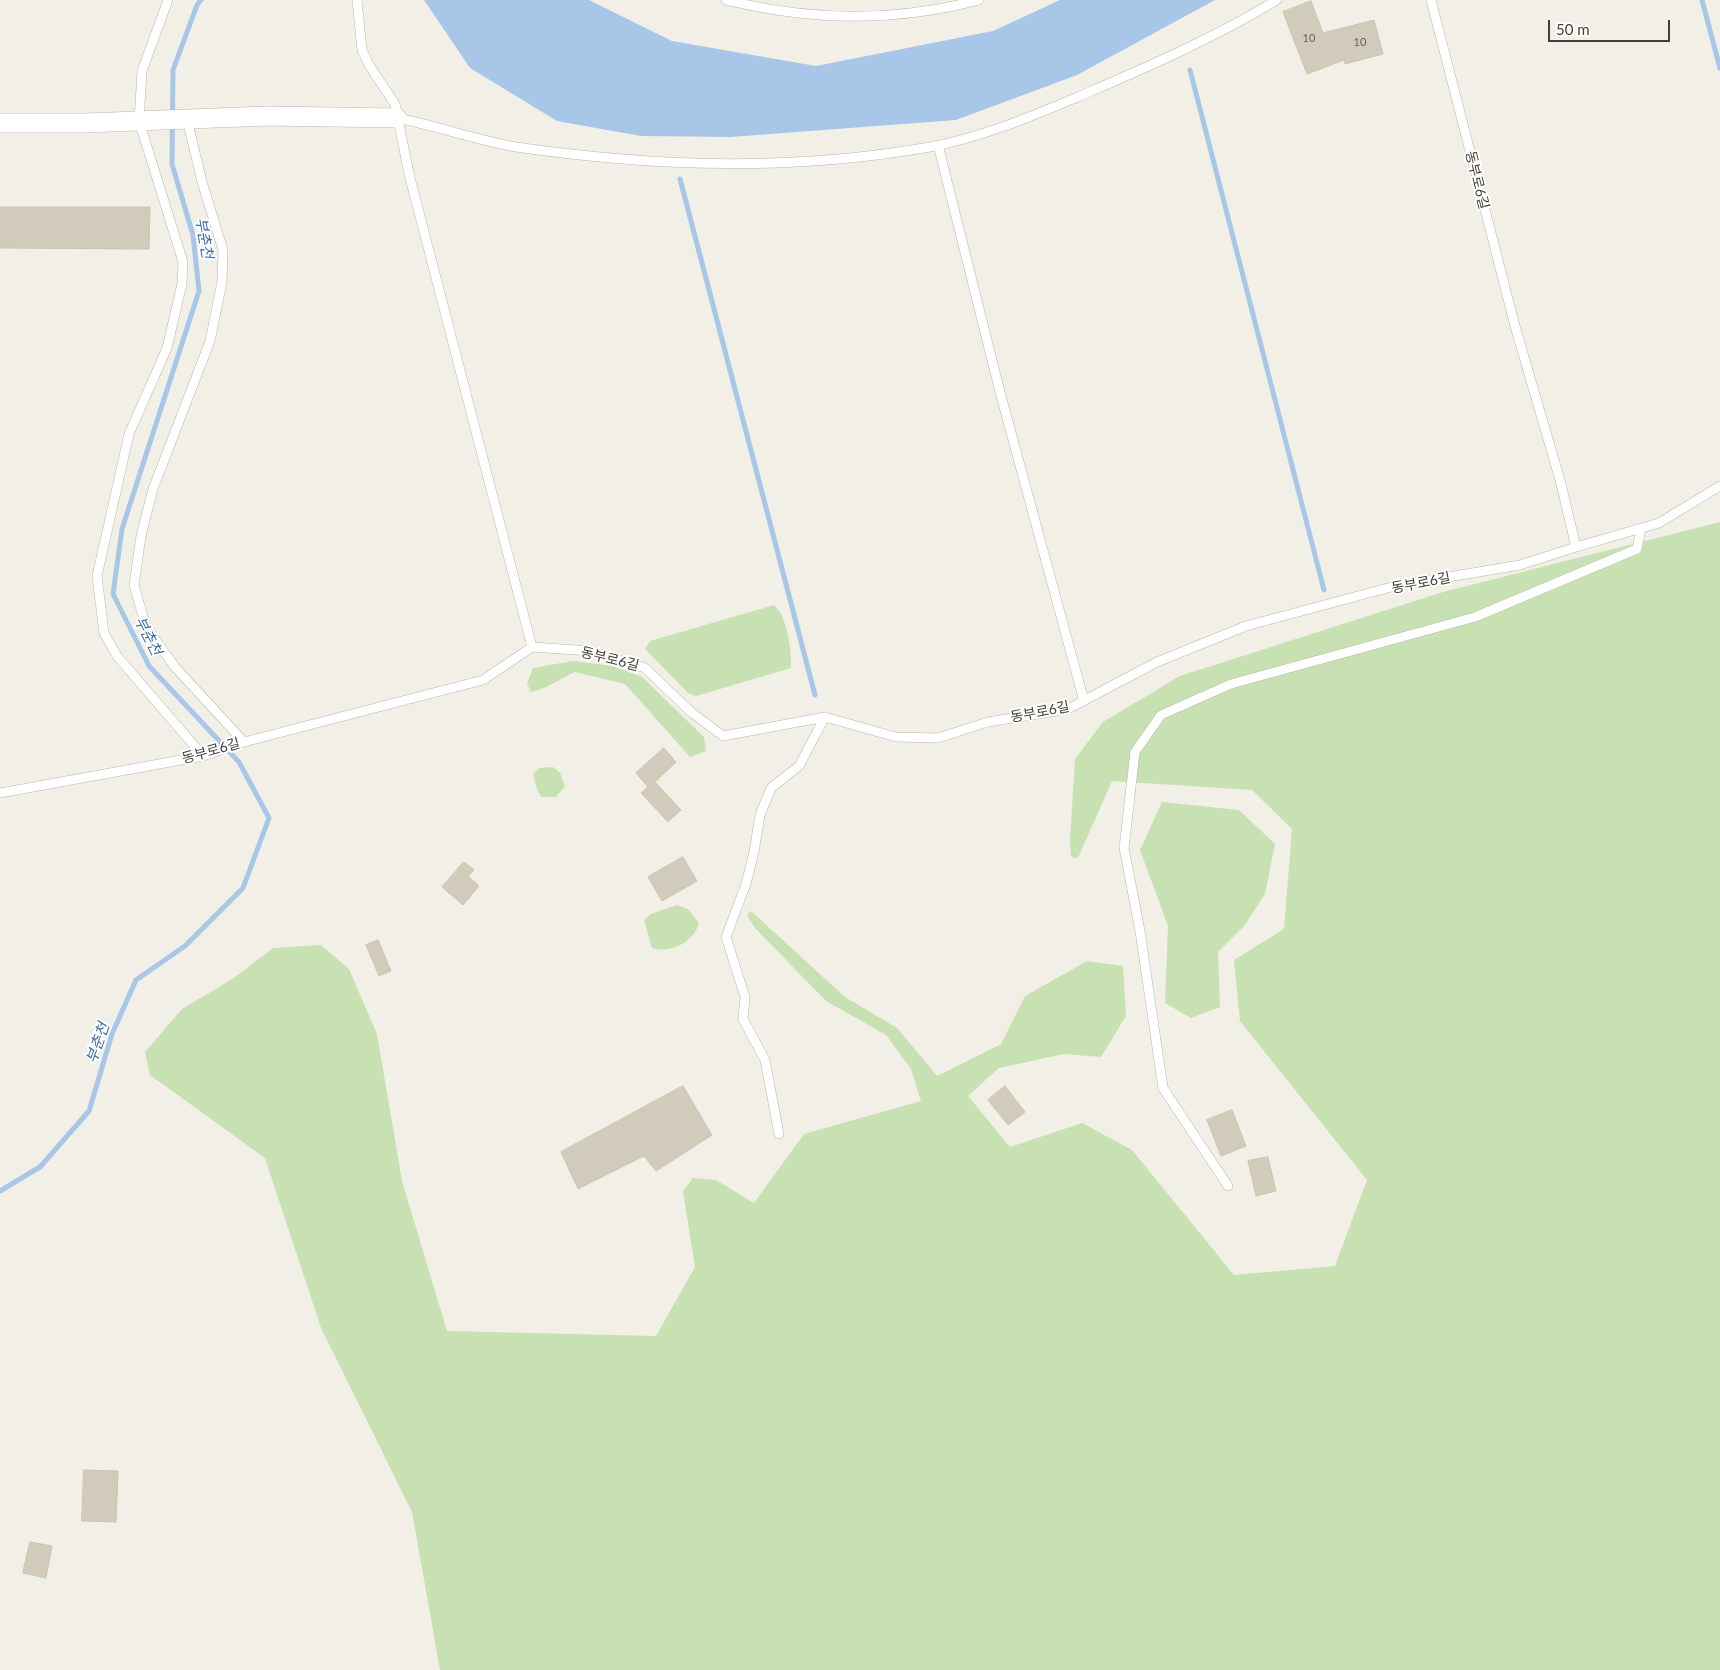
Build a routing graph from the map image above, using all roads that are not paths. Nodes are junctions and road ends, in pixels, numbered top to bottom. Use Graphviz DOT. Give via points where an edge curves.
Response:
graph roads {
  1 [pos="168,0"];
  2 [pos="356,0"];
  3 [pos="726,0"];
  4 [pos="979,0"];
  5 [pos="1277,0"];
  6 [pos="1431,0"];
  7 [pos="187,118"];
  8 [pos="397,118"];
  9 [pos="139,121"];
  10 [pos="0,123"];
  11 [pos="938,145"];
  12 [pos="1720,486"];
  13 [pos="1641,528"];
  14 [pos="1576,547"];
  15 [pos="532,647"];
  16 [pos="1084,701"];
  17 [pos="825,717"];
  18 [pos="244,742"];
  19 [pos="203,756"];
  20 [pos="0,793"];
  21 [pos="779,1134"];
  22 [pos="1228,1186"];
  1 -- 9 [label="lane" via="142,71"];
  2 -- 8 [label="lane" via="362,50 395,104"];
  3 -- 4 [label="lane" via="763,10 875,17 929,12"];
  5 -- 11 [label="lane" via="1232,26 1042,112"];
  6 -- 14 [label="lane, 동부로6길" via="1512,316"];
  7 -- 8 [label="street"];
  7 -- 9 [label="street"];
  7 -- 18 [label="lane" via="223,250 222,282 210,341 153,489 141,536 134,585 146,627 175,667"];
  8 -- 11 [label="lane" via="520,147 696,165 821,160"];
  8 -- 15 [label="lane"];
  9 -- 10 [label="street"];
  9 -- 19 [label="lane" via="183,262 182,284 167,348 130,434 97,576 104,633 117,656"];
  11 -- 16 [label="lane" via="1000,392"];
  12 -- 13 [label="lane" via="1659,523"];
  13 -- 14 [label="lane"];
  13 -- 22 [label="lane" via="1638,549 1474,617 1231,684 1170,711 1161,715 1135,752 1124,848 1163,1088"];
  14 -- 16 [label="lane, 동부로6길" via="1520,565 1396,586 1246,626 1157,662"];
  15 -- 17 [label="lane, 동부로6길" via="591,651 645,668 691,712 723,736"];
  15 -- 18 [label="lane, 동부로6길" via="483,680"];
  16 -- 17 [label="lane, 동부로6길" via="1068,709 988,722 938,738 896,737"];
  17 -- 21 [label="lane" via="799,766 770,788 760,815 746,884 726,937 745,998 743,1019 766,1060"];
  18 -- 19 [label="lane, 동부로6길"];
  19 -- 20 [label="lane, 동부로6길"];
}
